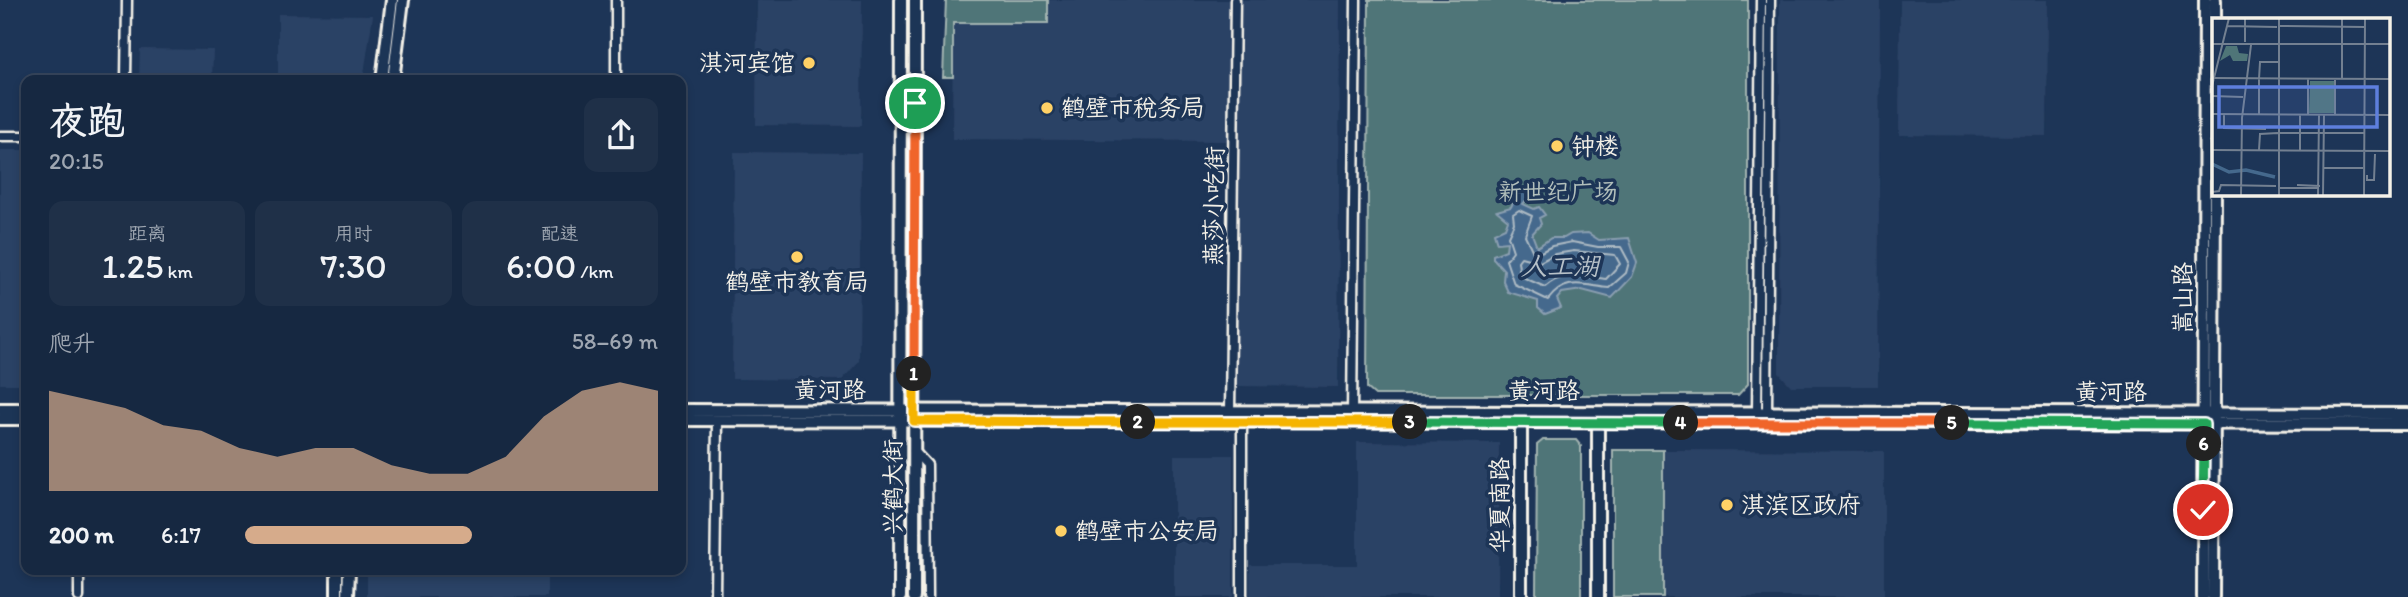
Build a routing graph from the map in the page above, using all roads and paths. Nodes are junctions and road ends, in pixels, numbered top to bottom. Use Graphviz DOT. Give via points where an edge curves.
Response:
graph roads {
  1 [pos="127,0"];
  2 [pos="392,0"];
  3 [pos="403,0"];
  4 [pos="616,0"];
  5 [pos="901,0"];
  6 [pos="915,0"];
  7 [pos="1235,0"];
  8 [pos="1356,0"];
  9 [pos="1760,0"];
  10 [pos="1770,0"];
  11 [pos="2205,0"];
  12 [pos="2215,0"];
  13 [pos="2215,18"];
  14 [pos="127,75"];
  15 [pos="383,75"];
  16 [pos="394,75"];
  17 [pos="616,75"];
  18 [pos="0,136"];
  19 [pos="21,136"];
  20 [pos="2215,196"];
  21 [pos="0,409"];
  22 [pos="21,409"];
  23 [pos="686,410"];
  24 [pos="1230,412"];
  25 [pos="1762,413"];
  26 [pos="2408,414"];
  27 [pos="900,416"];
  28 [pos="914,416"];
  29 [pos="1352,417"];
  30 [pos="1521,417"];
  31 [pos="1598,418"];
  32 [pos="0,419"];
  33 [pos="21,419"];
  34 [pos="2209,419"];
  35 [pos="686,420"];
  36 [pos="717,420"];
  37 [pos="1242,422"];
  38 [pos="2408,424"];
  39 [pos="914,451"];
  40 [pos="79,575"];
  41 [pos="337,575"];
  42 [pos="349,575"];
  43 [pos="79,597"];
  44 [pos="337,597"];
  45 [pos="348,597"];
  46 [pos="715,597"];
  47 [pos="900,597"];
  48 [pos="914,597"];
  49 [pos="928,597"];
  50 [pos="1242,597"];
  51 [pos="1521,597"];
  52 [pos="1598,597"];
  53 [pos="2203,597"];
  54 [pos="2213,597"];
  1 -- 14 [label="street"];
  2 -- 15 [label="main road"];
  3 -- 16 [label="main road"];
  4 -- 17 [label="street"];
  5 -- 27 [label="main road, 兴鹤大街"];
  6 -- 28 [label="main road, 兴鹤大街"];
  7 -- 24 [label="street, 燕莎小吃街"];
  8 -- 29 [label="street"];
  9 -- 25 [label="street"];
  10 -- 25 [label="street"];
  11 -- 34 [label="main road, 嵩山路"];
  12 -- 13 [label="main road"];
  18 -- 19 [label="street"];
  20 -- 34 [label="main road, 嵩山路"];
  21 -- 22 [label="main road"];
  23 -- 27 [label="main road, 黄河路"];
  24 -- 28 [label="main road, 黄河路"];
  24 -- 29 [label="main road, 黄河路"];
  25 -- 31 [label="main road, 黄河路"];
  25 -- 34 [label="main road, 黄河路"];
  26 -- 34 [label="main road, 黄河路"];
  27 -- 28 [label="main road, 黄河路"];
  27 -- 36 [label="main road, 黄河路"];
  27 -- 47 [label="main road, 兴鹤大街"];
  28 -- 37 [label="main road, 黄河路"];
  28 -- 39 [label="main road, 兴鹤大街"];
  29 -- 30 [label="main road, 黄河路"];
  29 -- 37 [label="main road, 黄河路"];
  30 -- 31 [label="main road, 黄河路"];
  30 -- 51 [label="main road, 华夏南路"];
  31 -- 34 [label="main road, 黄河路"];
  31 -- 52 [label="main road"];
  32 -- 33 [label="main road"];
  34 -- 38 [label="main road, 黄河路"];
  34 -- 53 [label="main road, 嵩山路"];
  34 -- 54 [label="main road, 嵩山路"];
  35 -- 36 [label="main road, 黄河路"];
  36 -- 46 [label="street"];
  37 -- 50 [label="street"];
  39 -- 48 [label="main road, 兴鹤大街"];
  39 -- 49 [label="street" via="926,465"];
  40 -- 43 [label="street"];
  41 -- 44 [label="main road"];
  42 -- 45 [label="main road"];
}
